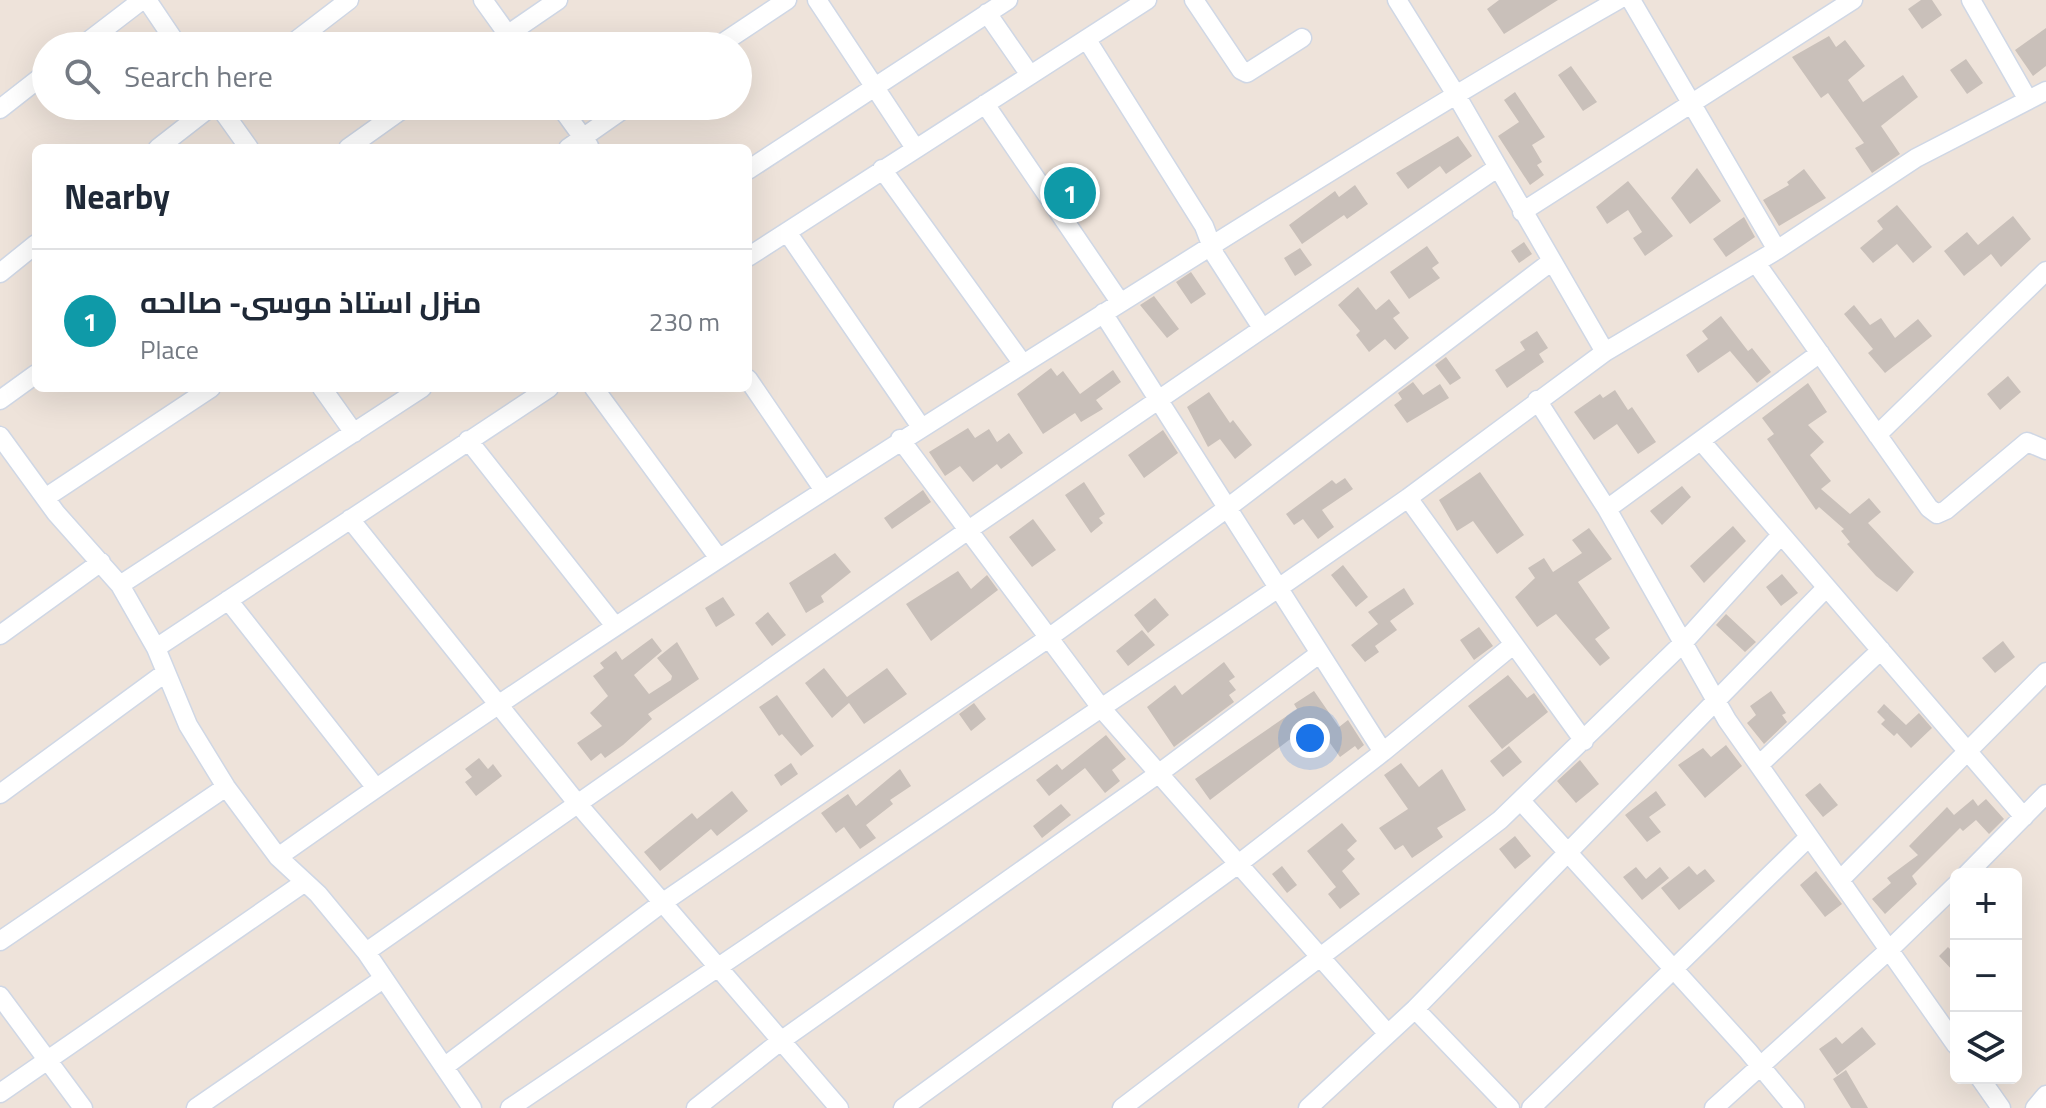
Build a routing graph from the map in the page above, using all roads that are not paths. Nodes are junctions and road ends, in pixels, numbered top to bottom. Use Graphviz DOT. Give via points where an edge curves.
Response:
graph roads {
  1 [pos="144,0"];
  2 [pos="349,0"];
  3 [pos="483,0"];
  4 [pos="558,0"];
  5 [pos="787,0"];
  6 [pos="817,0"];
  7 [pos="1008,0"];
  8 [pos="1147,0"];
  9 [pos="1194,0"];
  10 [pos="1397,0"];
  11 [pos="1618,0"];
  12 [pos="1631,0"];
  13 [pos="1853,0"];
  14 [pos="1971,0"];
  15 [pos="987,13"];
  16 [pos="101,32"];
  17 [pos="168,32"];
  18 [pos="307,32"];
  19 [pos="506,32"];
  20 [pos="521,32"];
  21 [pos="739,32"];
  22 [pos="1302,38"];
  23 [pos="1087,40"];
  24 [pos="1030,75"];
  25 [pos="32,84"];
  26 [pos="875,86"];
  27 [pos="2046,91"];
  28 [pos="1455,93"];
  29 [pos="2028,100"];
  30 [pos="985,104"];
  31 [pos="1692,104"];
  32 [pos="0,109"];
  33 [pos="194,120"];
  34 [pos="229,120"];
  35 [pos="387,120"];
  36 [pos="568,120"];
  37 [pos="611,120"];
  38 [pos="163,144"];
  39 [pos="246,144"];
  40 [pos="354,144"];
  41 [pos="580,144"];
  42 [pos="582,144"];
  43 [pos="915,148"];
  44 [pos="752,167"];
  45 [pos="1497,168"];
  46 [pos="882,169"];
  47 [pos="1522,212"];
  48 [pos="787,232"];
  49 [pos="1210,243"];
  50 [pos="32,247"];
  51 [pos="1777,250"];
  52 [pos="752,254"];
  53 [pos="1552,261"];
  54 [pos="1756,263"];
  55 [pos="2046,271"];
  56 [pos="0,273"];
  57 [pos="1120,302"];
  58 [pos="1103,313"];
  59 [pos="1262,328"];
  60 [pos="1605,352"];
  61 [pos="1820,353"];
  62 [pos="1023,364"];
  63 [pos="32,377"];
  64 [pos="752,385"];
  65 [pos="205,392"];
  66 [pos="325,392"];
  67 [pos="416,392"];
  68 [pos="543,392"];
  69 [pos="597,392"];
  70 [pos="0,400"];
  71 [pos="1537,400"];
  72 [pos="1157,402"];
  73 [pos="921,427"];
  74 [pos="354,433"];
  75 [pos="1877,435"];
  76 [pos="900,439"];
  77 [pos="468,440"];
  78 [pos="1701,441"];
  79 [pos="4,449"];
  80 [pos="2046,450"];
  81 [pos="823,489"];
  82 [pos="45,498"];
  83 [pos="1408,498"];
  84 [pos="1226,509"];
  85 [pos="1607,509"];
  86 [pos="350,519"];
  87 [pos="967,531"];
  88 [pos="1781,535"];
  89 [pos="718,557"];
  90 [pos="101,562"];
  91 [pos="120,585"];
  92 [pos="1826,588"];
  93 [pos="1277,589"];
  94 [pos="228,600"];
  95 [pos="615,626"];
  96 [pos="0,635"];
  97 [pos="1047,639"];
  98 [pos="1683,643"];
  99 [pos="1513,645"];
  100 [pos="156,648"];
  101 [pos="1881,650"];
  102 [pos="1319,654"];
  103 [pos="2046,672"];
  104 [pos="165,673"];
  105 [pos="1715,701"];
  106 [pos="497,704"];
  107 [pos="1102,709"];
  108 [pos="1584,741"];
  109 [pos="1968,747"];
  110 [pos="1383,752"];
  111 [pos="1759,765"];
  112 [pos="1158,774"];
  113 [pos="226,787"];
  114 [pos="376,788"];
  115 [pos="0,794"];
  116 [pos="2046,794"];
  117 [pos="1521,801"];
  118 [pos="577,803"];
  119 [pos="2024,817"];
  120 [pos="1809,837"];
  121 [pos="1568,852"];
  122 [pos="278,857"];
  123 [pos="1237,865"];
  124 [pos="1973,868"];
  125 [pos="1841,879"];
  126 [pos="305,882"];
  127 [pos="1950,891"];
  128 [pos="662,903"];
  129 [pos="0,941"];
  130 [pos="1889,950"];
  131 [pos="366,952"];
  132 [pos="1322,959"];
  133 [pos="716,965"];
  134 [pos="1673,970"];
  135 [pos="383,979"];
  136 [pos="0,996"];
  137 [pos="1415,1009"];
  138 [pos="1388,1034"];
  139 [pos="1950,1036"];
  140 [pos="782,1040"];
  141 [pos="49,1059"];
  142 [pos="1760,1065"];
  143 [pos="444,1067"];
  144 [pos="1984,1084"];
  145 [pos="0,1093"];
  146 [pos="2046,1095"];
  147 [pos="203,1106"];
  148 [pos="1130,1106"];
  149 [pos="1313,1106"];
  150 [pos="83,1108"];
  151 [pos="472,1108"];
  152 [pos="510,1108"];
  153 [pos="696,1108"];
  154 [pos="839,1108"];
  155 [pos="903,1108"];
  156 [pos="1510,1108"];
  157 [pos="1531,1108"];
  158 [pos="1714,1108"];
  159 [pos="1795,1108"];
  160 [pos="2001,1108"];
  161 [pos="2035,1108"];
  1 -- 16 [label="street"];
  1 -- 17 [label="street"];
  2 -- 18 [label="street"];
  3 -- 19 [label="street"];
  4 -- 20 [label="street"];
  5 -- 21 [label="street"];
  6 -- 26 [label="street"];
  7 -- 15 [label="street"];
  8 -- 23 [label="street"];
  9 -- 22 [label="street" via="1247,73"];
  10 -- 28 [label="street"];
  11 -- 28 [label="street"];
  12 -- 31 [label="street"];
  13 -- 31 [label="street"];
  14 -- 29 [label="street"];
  15 -- 24 [label="street"];
  15 -- 26 [label="street"];
  23 -- 24 [label="street"];
  23 -- 49 [label="street"];
  24 -- 30 [label="street"];
  25 -- 32 [label="street"];
  26 -- 43 [label="street"];
  26 -- 44 [label="street"];
  27 -- 29 [label="street"];
  28 -- 45 [label="street"];
  28 -- 49 [label="street"];
  29 -- 51 [label="street" via="1916,158"];
  30 -- 43 [label="street"];
  30 -- 57 [label="street"];
  31 -- 47 [label="street"];
  31 -- 51 [label="street"];
  33 -- 38 [label="street"];
  34 -- 39 [label="street"];
  35 -- 40 [label="street"];
  36 -- 41 [label="street"];
  37 -- 42 [label="street"];
  43 -- 46 [label="street"];
  45 -- 47 [label="street"];
  45 -- 59 [label="street"];
  46 -- 48 [label="street"];
  46 -- 62 [label="street"];
  47 -- 53 [label="street"];
  48 -- 52 [label="street"];
  48 -- 73 [label="street"];
  49 -- 57 [label="street"];
  49 -- 59 [label="street"];
  50 -- 56 [label="street"];
  51 -- 54 [label="street"];
  53 -- 60 [label="street"];
  53 -- 84 [label="street"];
  54 -- 60 [label="street"];
  54 -- 61 [label="street"];
  55 -- 75 [label="street"];
  57 -- 58 [label="street"];
  58 -- 62 [label="street"];
  58 -- 72 [label="street"];
  59 -- 72 [label="street"];
  60 -- 71 [label="street"];
  61 -- 75 [label="street"];
  61 -- 78 [label="street"];
  62 -- 73 [label="street"];
  63 -- 70 [label="street"];
  64 -- 81 [label="street"];
  65 -- 82 [label="street"];
  66 -- 74 [label="street"];
  67 -- 74 [label="street"];
  68 -- 77 [label="street"];
  69 -- 89 [label="street"];
  71 -- 83 [label="street"];
  71 -- 85 [label="street"];
  72 -- 84 [label="street"];
  72 -- 87 [label="street"];
  73 -- 76 [label="street"];
  74 -- 91 [label="street"];
  75 -- 80 [label="street" via="1937,514 2027,442"];
  76 -- 81 [label="street"];
  76 -- 87 [label="street"];
  77 -- 86 [label="street"];
  77 -- 95 [label="street"];
  78 -- 85 [label="street"];
  78 -- 88 [label="street"];
  79 -- 82 [label="street"];
  81 -- 89 [label="street"];
  82 -- 90 [label="street"];
  83 -- 93 [label="street"];
  83 -- 99 [label="street"];
  84 -- 93 [label="street"];
  84 -- 97 [label="street"];
  85 -- 98 [label="street"];
  86 -- 94 [label="street"];
  86 -- 106 [label="street"];
  87 -- 97 [label="street"];
  87 -- 118 [label="street"];
  88 -- 92 [label="street"];
  88 -- 98 [label="street"];
  89 -- 95 [label="street"];
  90 -- 91 [label="street"];
  90 -- 96 [label="street"];
  91 -- 100 [label="street"];
  92 -- 101 [label="street"];
  92 -- 105 [label="street"];
  93 -- 102 [label="street"];
  93 -- 107 [label="street"];
  94 -- 100 [label="street"];
  94 -- 114 [label="street"];
  95 -- 106 [label="street"];
  97 -- 107 [label="street"];
  97 -- 128 [label="street"];
  98 -- 105 [label="street"];
  98 -- 108 [label="street"];
  99 -- 108 [label="street"];
  99 -- 110 [label="street"];
  100 -- 104 [label="street"];
  101 -- 109 [label="street"];
  101 -- 111 [label="street"];
  102 -- 110 [label="street"];
  102 -- 112 [label="street"];
  103 -- 109 [label="street"];
  104 -- 113 [label="street" via="188,725"];
  104 -- 115 [label="street"];
  105 -- 111 [label="street"];
  105 -- 121 [label="street"];
  106 -- 114 [label="street"];
  106 -- 118 [label="street"];
  107 -- 112 [label="street"];
  107 -- 133 [label="street"];
  108 -- 117 [label="street"];
  109 -- 119 [label="street"];
  109 -- 125 [label="street"];
  110 -- 123 [label="street"];
  111 -- 120 [label="street"];
  112 -- 123 [label="street"];
  112 -- 140 [label="street"];
  113 -- 122 [label="street"];
  113 -- 129 [label="street"];
  114 -- 122 [label="street"];
  116 -- 119 [label="street"];
  117 -- 121 [label="street"];
  117 -- 132 [label="street"];
  118 -- 128 [label="street"];
  118 -- 131 [label="street"];
  119 -- 124 [label="street"];
  120 -- 125 [label="street"];
  120 -- 134 [label="street"];
  121 -- 134 [label="street"];
  121 -- 137 [label="street"];
  122 -- 126 [label="street"];
  123 -- 132 [label="street"];
  123 -- 155 [label="street"];
  125 -- 130 [label="street"];
  126 -- 131 [label="street"];
  126 -- 141 [label="street"];
  127 -- 130 [label="street"];
  128 -- 133 [label="street"];
  128 -- 143 [label="street"];
  130 -- 139 [label="street"];
  130 -- 142 [label="street"];
  131 -- 135 [label="street"];
  132 -- 138 [label="street"];
  132 -- 148 [label="street"];
  133 -- 140 [label="street"];
  133 -- 152 [label="street"];
  134 -- 142 [label="street"];
  134 -- 157 [label="street"];
  135 -- 143 [label="street"];
  135 -- 147 [label="street"];
  136 -- 141 [label="street"];
  137 -- 138 [label="street"];
  137 -- 156 [label="street"];
  138 -- 149 [label="street"];
  140 -- 153 [label="street"];
  140 -- 154 [label="street"];
  141 -- 145 [label="street"];
  141 -- 150 [label="street"];
  142 -- 158 [label="street"];
  142 -- 159 [label="street"];
  143 -- 151 [label="street"];
  144 -- 160 [label="street"];
  146 -- 161 [label="street"];
}
